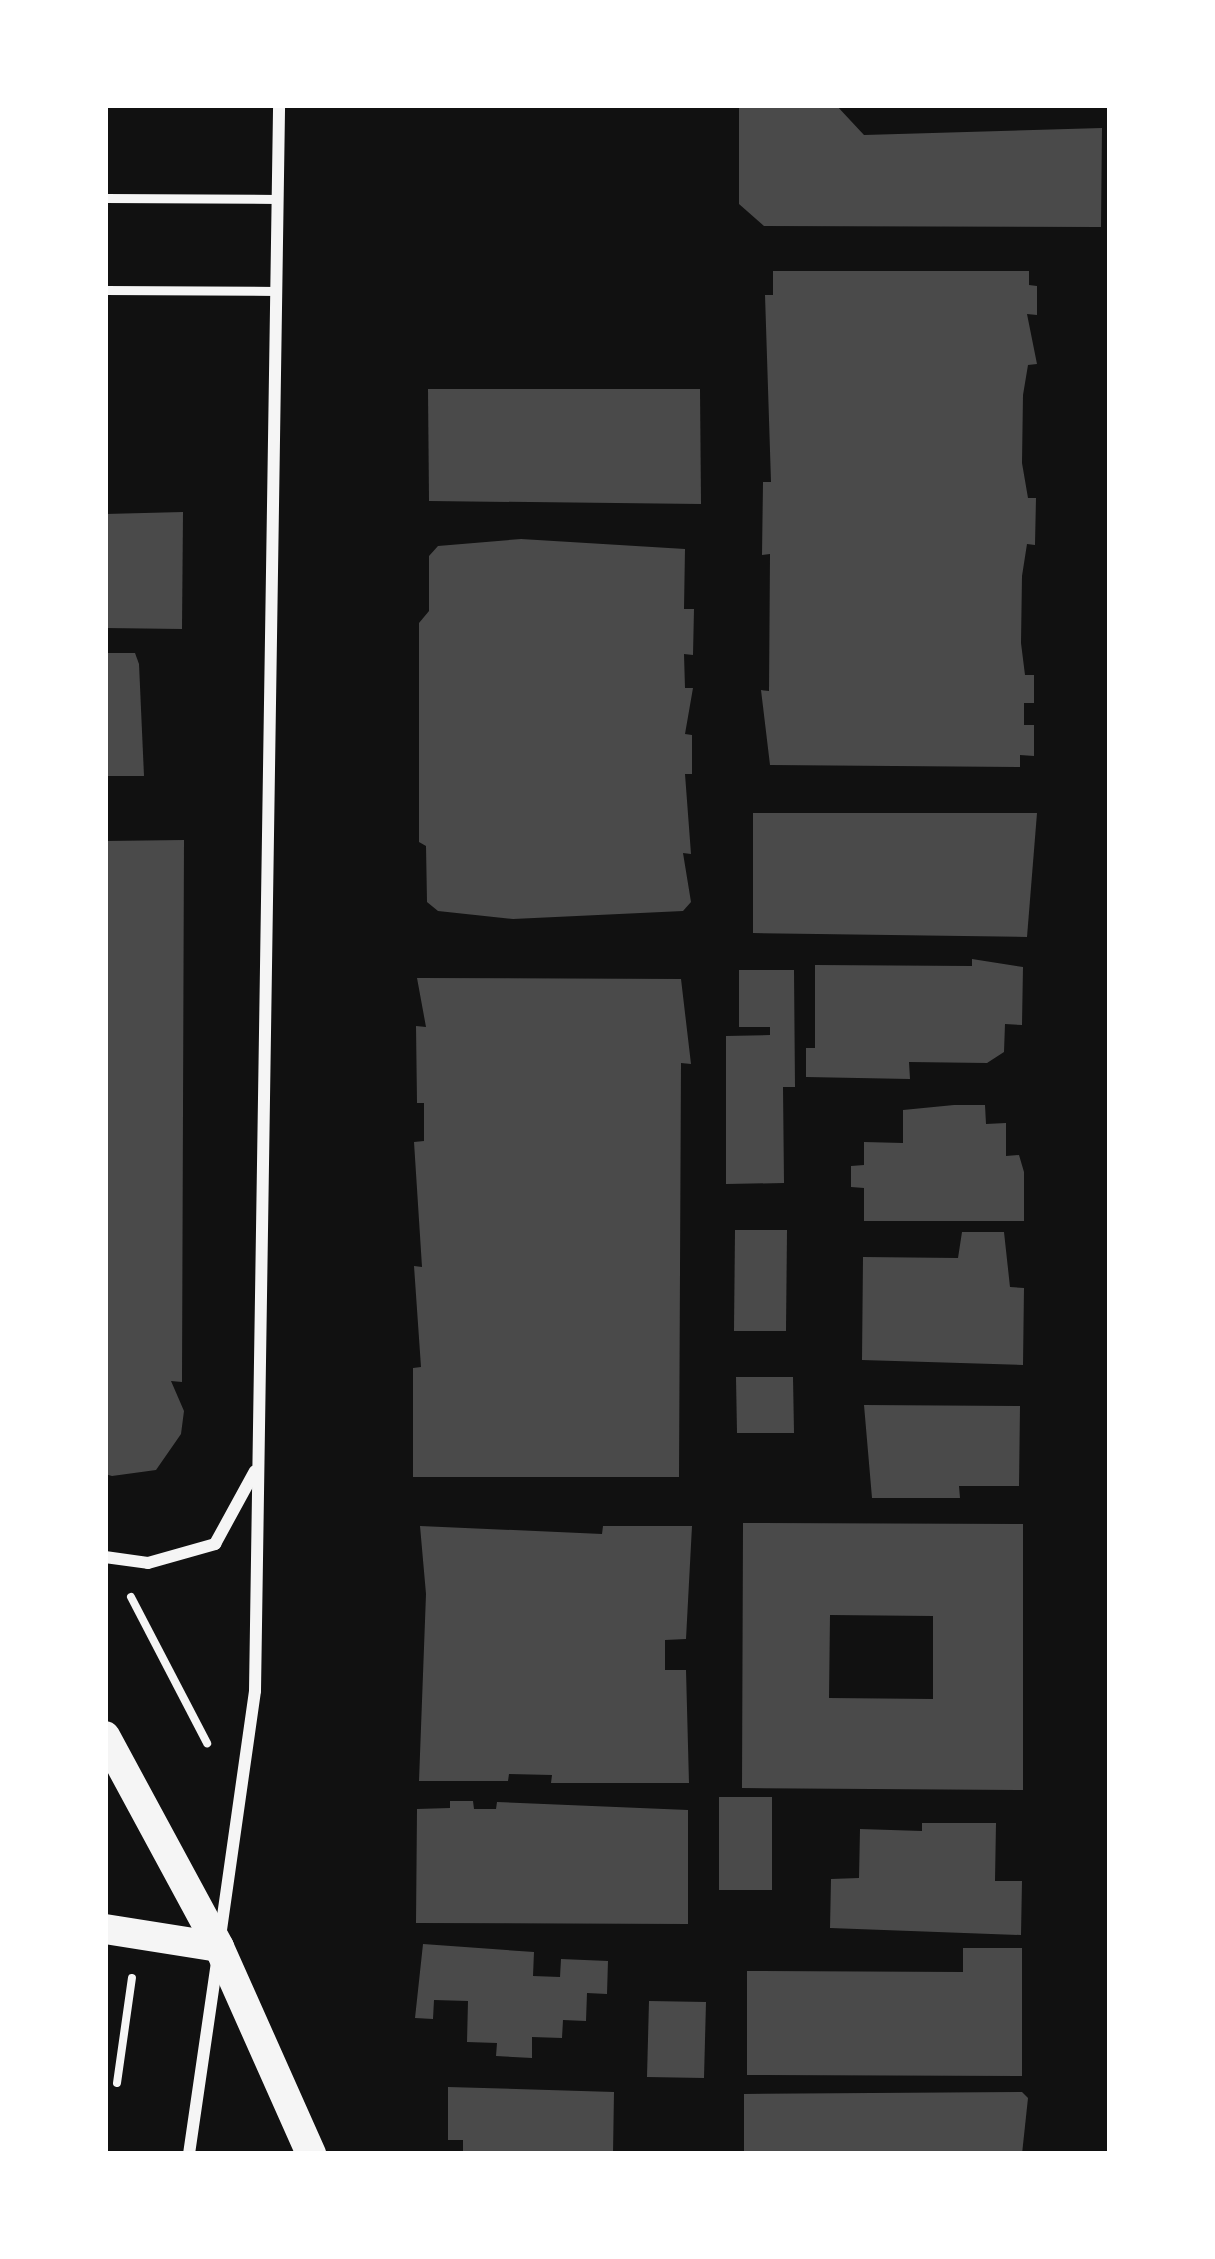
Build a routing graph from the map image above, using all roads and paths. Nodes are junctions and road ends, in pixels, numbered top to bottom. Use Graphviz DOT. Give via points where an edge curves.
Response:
graph roads {
  1 [pos="279,105"];
  2 [pos="105,198"];
  3 [pos="278,199"];
  4 [pos="105,290"];
  5 [pos="277,291"];
  6 [pos="258,1465"];
  7 [pos="105,1557"];
  8 [pos="125,1586"];
  9 [pos="172,1676"];
  10 [pos="166,1694"];
  11 [pos="105,1736"];
  12 [pos="208,1744"];
  13 [pos="105,1929"];
  14 [pos="219,1947"];
  15 [pos="135,1956"];
  16 [pos="117,2084"];
  17 [pos="189,2154"];
  18 [pos="311,2154"];
  1 -- 3 [label="street"];
  2 -- 3 [label="lane"];
  3 -- 5 [label="street"];
  4 -- 5 [label="lane"];
  5 -- 6 [label="street"];
  6 -- 7 [label="street" via="215,1544 148,1563"];
  6 -- 14 [label="street" via="255,1690"];
  8 -- 9 [label="path"];
  9 -- 10 [label="path"];
  9 -- 12 [label="path"];
  11 -- 14 [label="main road"];
  13 -- 14 [label="main road"];
  14 -- 17 [label="street"];
  14 -- 18 [label="main road"];
  15 -- 16 [label="path"];
}
